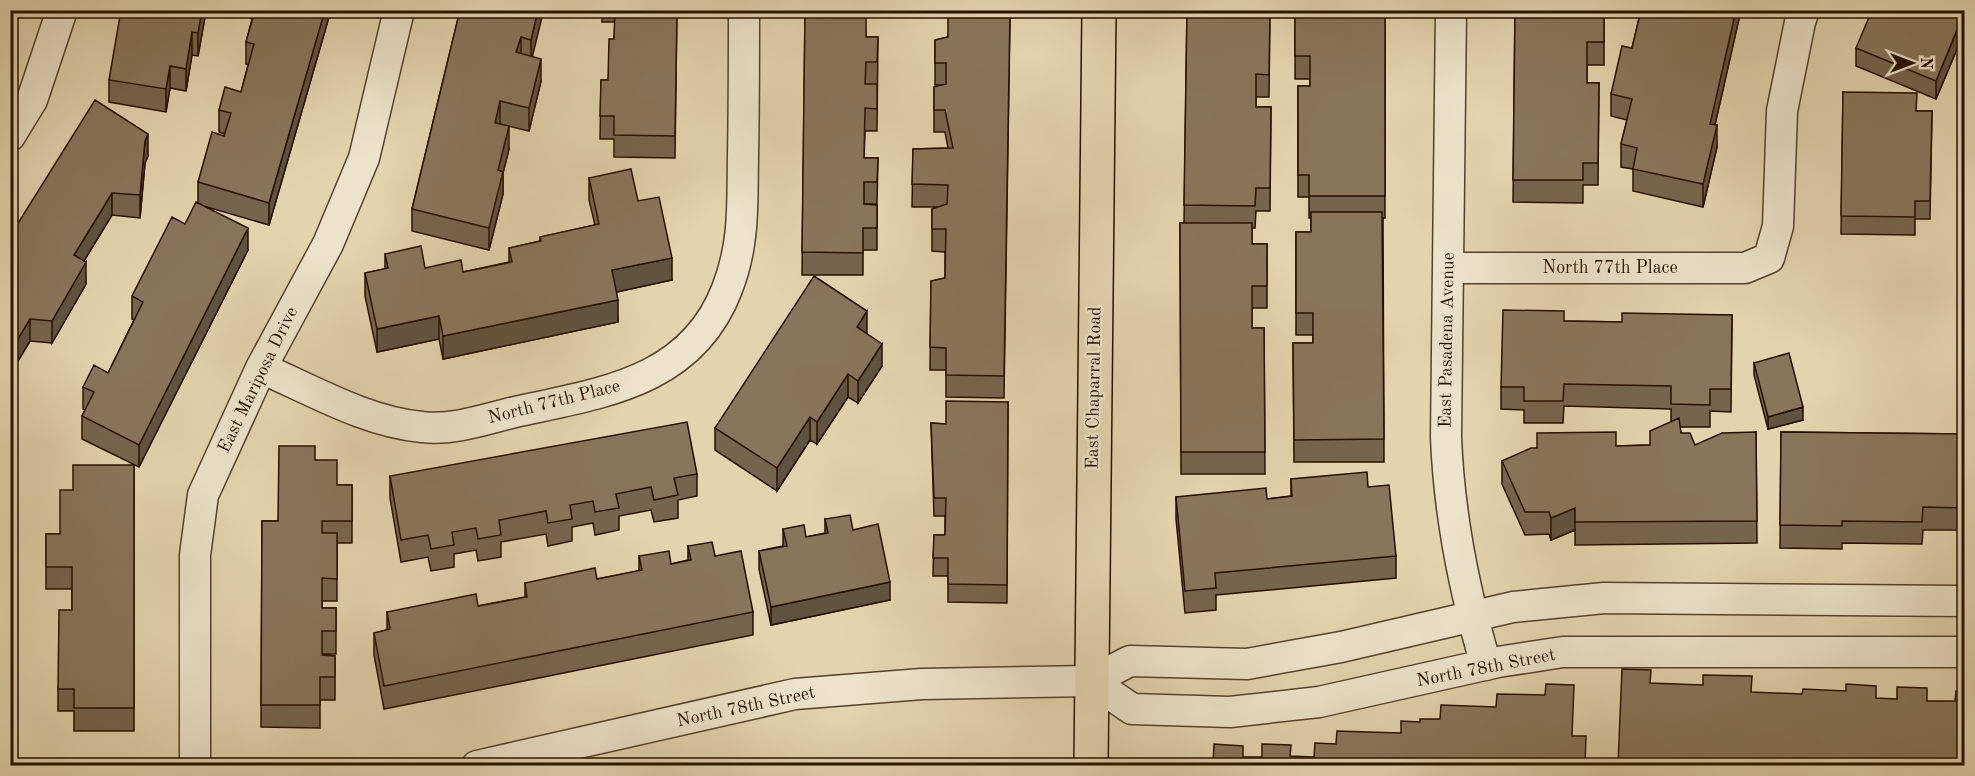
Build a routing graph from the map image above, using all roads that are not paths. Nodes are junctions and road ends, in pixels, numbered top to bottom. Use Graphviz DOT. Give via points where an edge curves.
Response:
graph roads {
  1 [pos="62,10"];
  2 [pos="399,10"];
  3 [pos="744,10"];
  4 [pos="1099,10"];
  5 [pos="1451,10"];
  6 [pos="1804,10"];
  7 [pos="10,136"];
  8 [pos="1449,268"];
  9 [pos="261,368"];
  10 [pos="1965,601"];
  11 [pos="1472,616"];
  12 [pos="1965,652"];
  13 [pos="1486,665"];
  14 [pos="1091,681"];
  15 [pos="521,761"];
  16 [pos="195,765"];
  17 [pos="477,765"];
  18 [pos="1090,765"];
  1 -- 7 [label="street" via="32,100"];
  2 -- 9 [label="street, East Mariposa Drive" via="364,158 328,244"];
  3 -- 9 [label="street, North 77th Place" via="742,241 727,290 710,325 679,357 616,390 464,424 423,428 375,417"];
  4 -- 14 [label="main road, East Chaparral Road"];
  5 -- 8 [label="street, East Pasadena Avenue"];
  6 -- 8 [label="street, North 77th Place" via="1782,111 1778,226 1769,258 1745,268"];
  8 -- 11 [label="street, East Pasadena Avenue" via="1448,484"];
  9 -- 16 [label="street, East Mariposa Drive" via="203,495 195,555"];
  10 -- 11 [label="street, North 78th Street" via="1604,598 1513,607"];
  11 -- 13 [label="street, East Pasadena Avenue"];
  11 -- 14 [label="street, North 78th Street" via="1247,664 1130,662"];
  12 -- 13 [label="street, North 78th Street" via="1563,652"];
  13 -- 14 [label="street, North 78th Street" via="1319,702 1230,712 1132,710"];
  14 -- 15 [label="street, North 78th Street" via="910,685 795,694"];
  14 -- 18 [label="main road, East Chaparral Road"];
  15 -- 17 [label="street, North 78th Street"];
}
